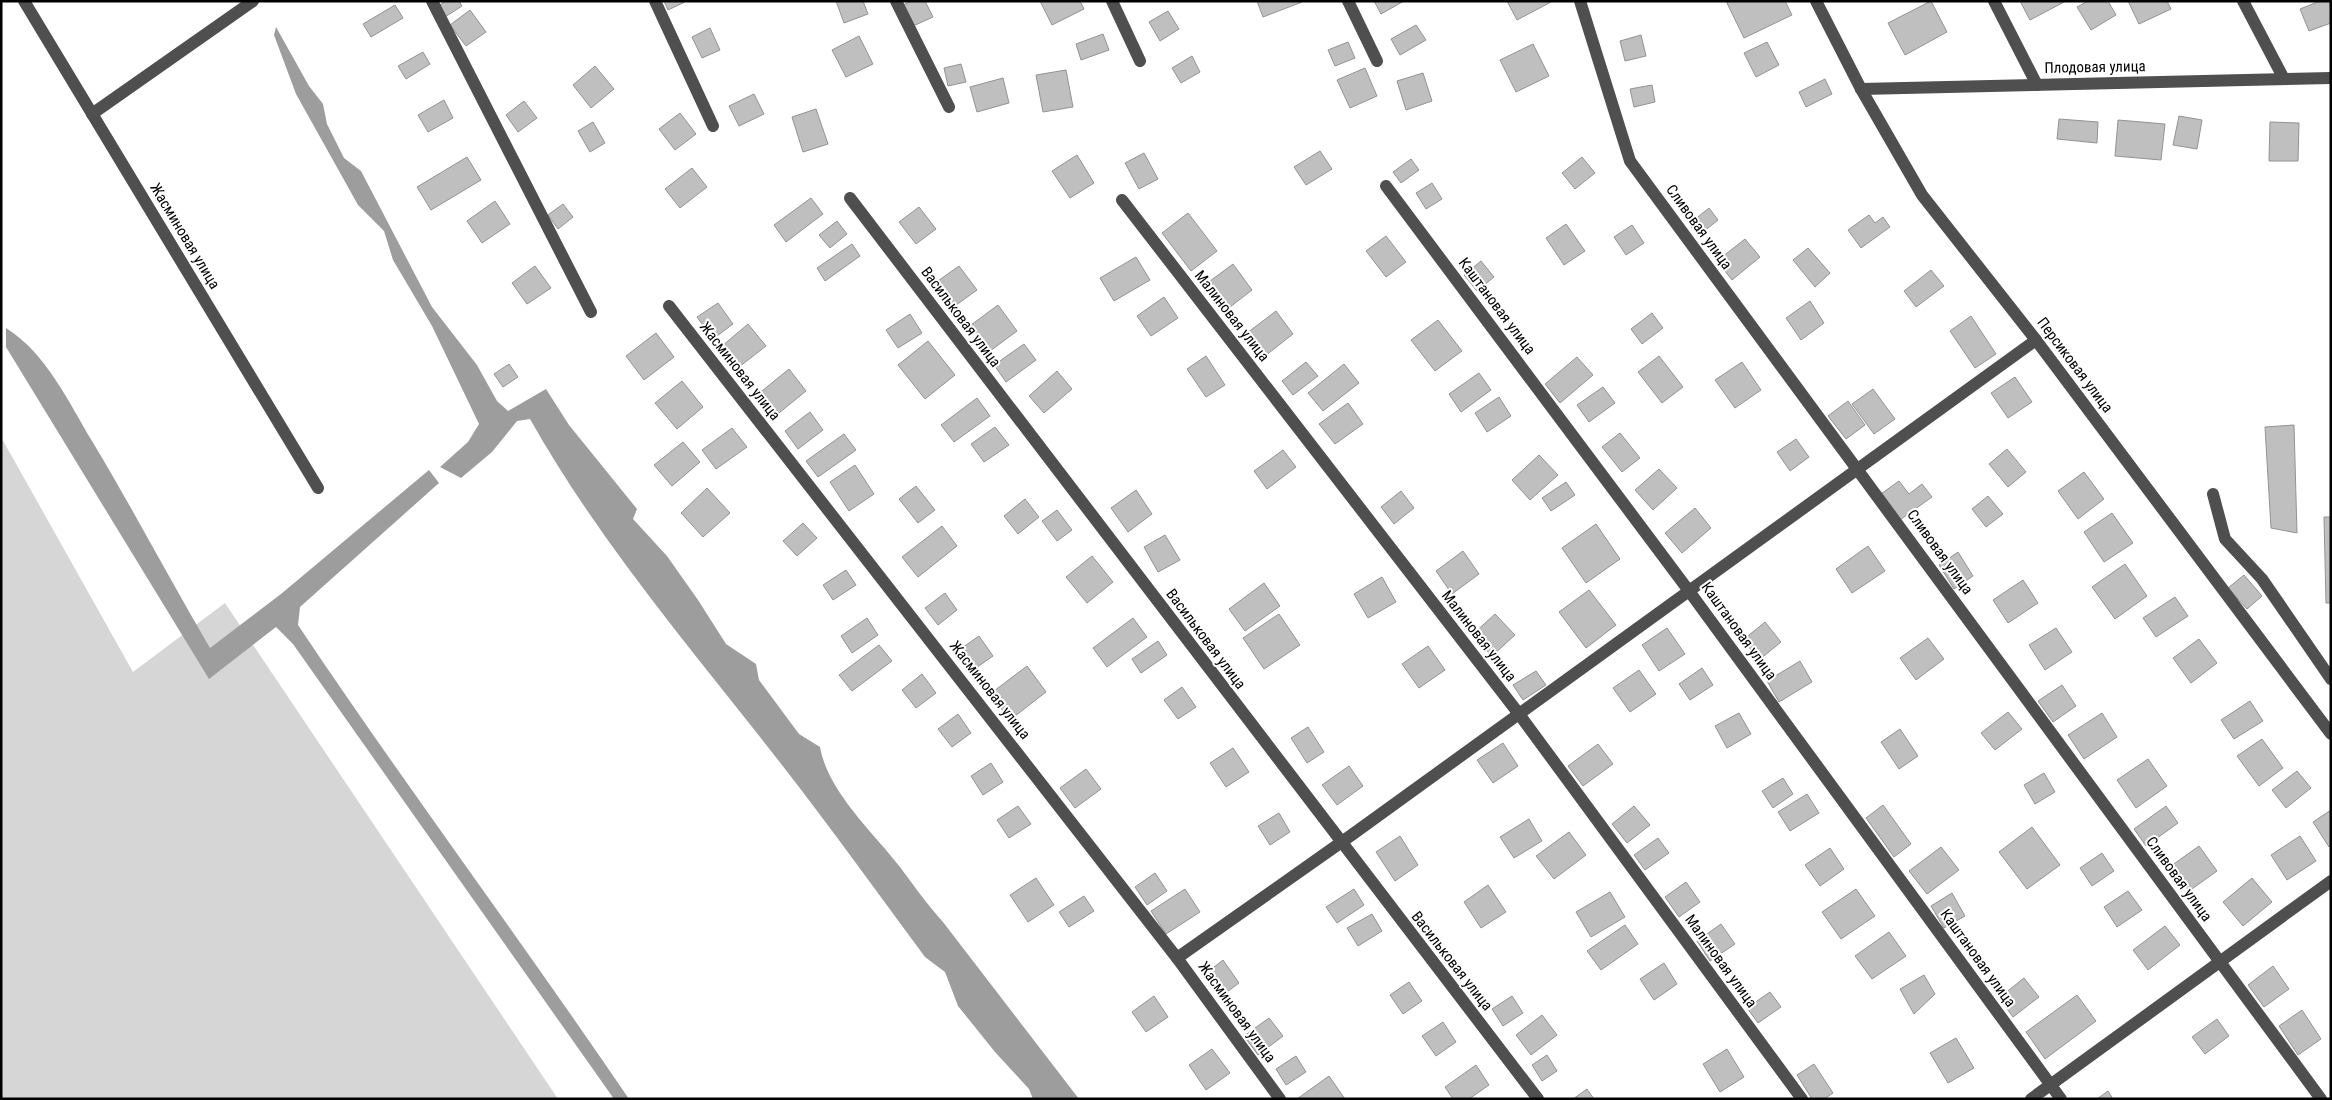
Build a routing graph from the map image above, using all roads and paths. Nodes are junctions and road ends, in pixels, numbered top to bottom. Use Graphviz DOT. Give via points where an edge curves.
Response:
graph roads {
  1 [pos="24,1"];
  2 [pos="253,1"];
  3 [pos="432,1"];
  4 [pos="655,1"];
  5 [pos="896,1"];
  6 [pos="1112,1"];
  7 [pos="1348,1"];
  8 [pos="1580,1"];
  9 [pos="1816,1"];
  10 [pos="1994,1"];
  11 [pos="2243,1"];
  12 [pos="1140,61"];
  13 [pos="1377,61"];
  14 [pos="2331,78"];
  15 [pos="2284,79"];
  16 [pos="2037,85"];
  17 [pos="1861,89"];
  18 [pos="949,107"];
  19 [pos="92,114"];
  20 [pos="713,126"];
  21 [pos="1386,186"];
  22 [pos="850,198"];
  23 [pos="1122,200"];
  24 [pos="669,306"];
  25 [pos="591,312"];
  26 [pos="2036,340"];
  27 [pos="1857,469"];
  28 [pos="318,488"];
  29 [pos="2213,494"];
  30 [pos="1689,591"];
  31 [pos="2331,679"];
  32 [pos="1519,714"];
  33 [pos="2331,734"];
  34 [pos="1340,843"];
  35 [pos="2331,882"];
  36 [pos="1177,958"];
  37 [pos="2219,961"];
  38 [pos="2051,1084"];
  39 [pos="1280,1099"];
  40 [pos="1538,1099"];
  41 [pos="1802,1099"];
  42 [pos="2031,1099"];
  43 [pos="2061,1099"];
  44 [pos="2321,1099"];
  1 -- 19 [label="street, Жасминовая улица"];
  2 -- 19 [label="street"];
  3 -- 25 [label="street"];
  4 -- 20 [label="street"];
  5 -- 18 [label="street"];
  6 -- 12 [label="street"];
  7 -- 13 [label="street"];
  8 -- 27 [label="street, Сливовая улица" via="1630,161"];
  9 -- 17 [label="street, Персиковая улица"];
  10 -- 16 [label="street"];
  11 -- 15 [label="street"];
  14 -- 15 [label="street, Плодовая улица"];
  15 -- 16 [label="street, Плодовая улица"];
  16 -- 17 [label="street, Плодовая улица"];
  17 -- 26 [label="street, Персиковая улица" via="1922,195"];
  19 -- 28 [label="street, Жасминовая улица"];
  21 -- 30 [label="street, Каштановая улица"];
  22 -- 34 [label="street, Васильковая улица"];
  23 -- 32 [label="street, Малиновая улица"];
  24 -- 36 [label="street, Жасминовая улица"];
  26 -- 27 [label="street"];
  26 -- 33 [label="street, Персиковая улица"];
  27 -- 30 [label="street"];
  27 -- 37 [label="street, Сливовая улица"];
  29 -- 31 [label="street" via="2225,539 2262,579"];
  30 -- 32 [label="street"];
  30 -- 38 [label="street, Каштановая улица"];
  32 -- 34 [label="street"];
  32 -- 41 [label="street, Малиновая улица"];
  34 -- 36 [label="street"];
  34 -- 40 [label="street, Васильковая улица"];
  35 -- 37 [label="street"];
  36 -- 39 [label="street, Жасминовая улица"];
  37 -- 38 [label="street"];
  37 -- 44 [label="street, Сливовая улица"];
  38 -- 42 [label="street"];
  38 -- 43 [label="street, Каштановая улица"];
}
